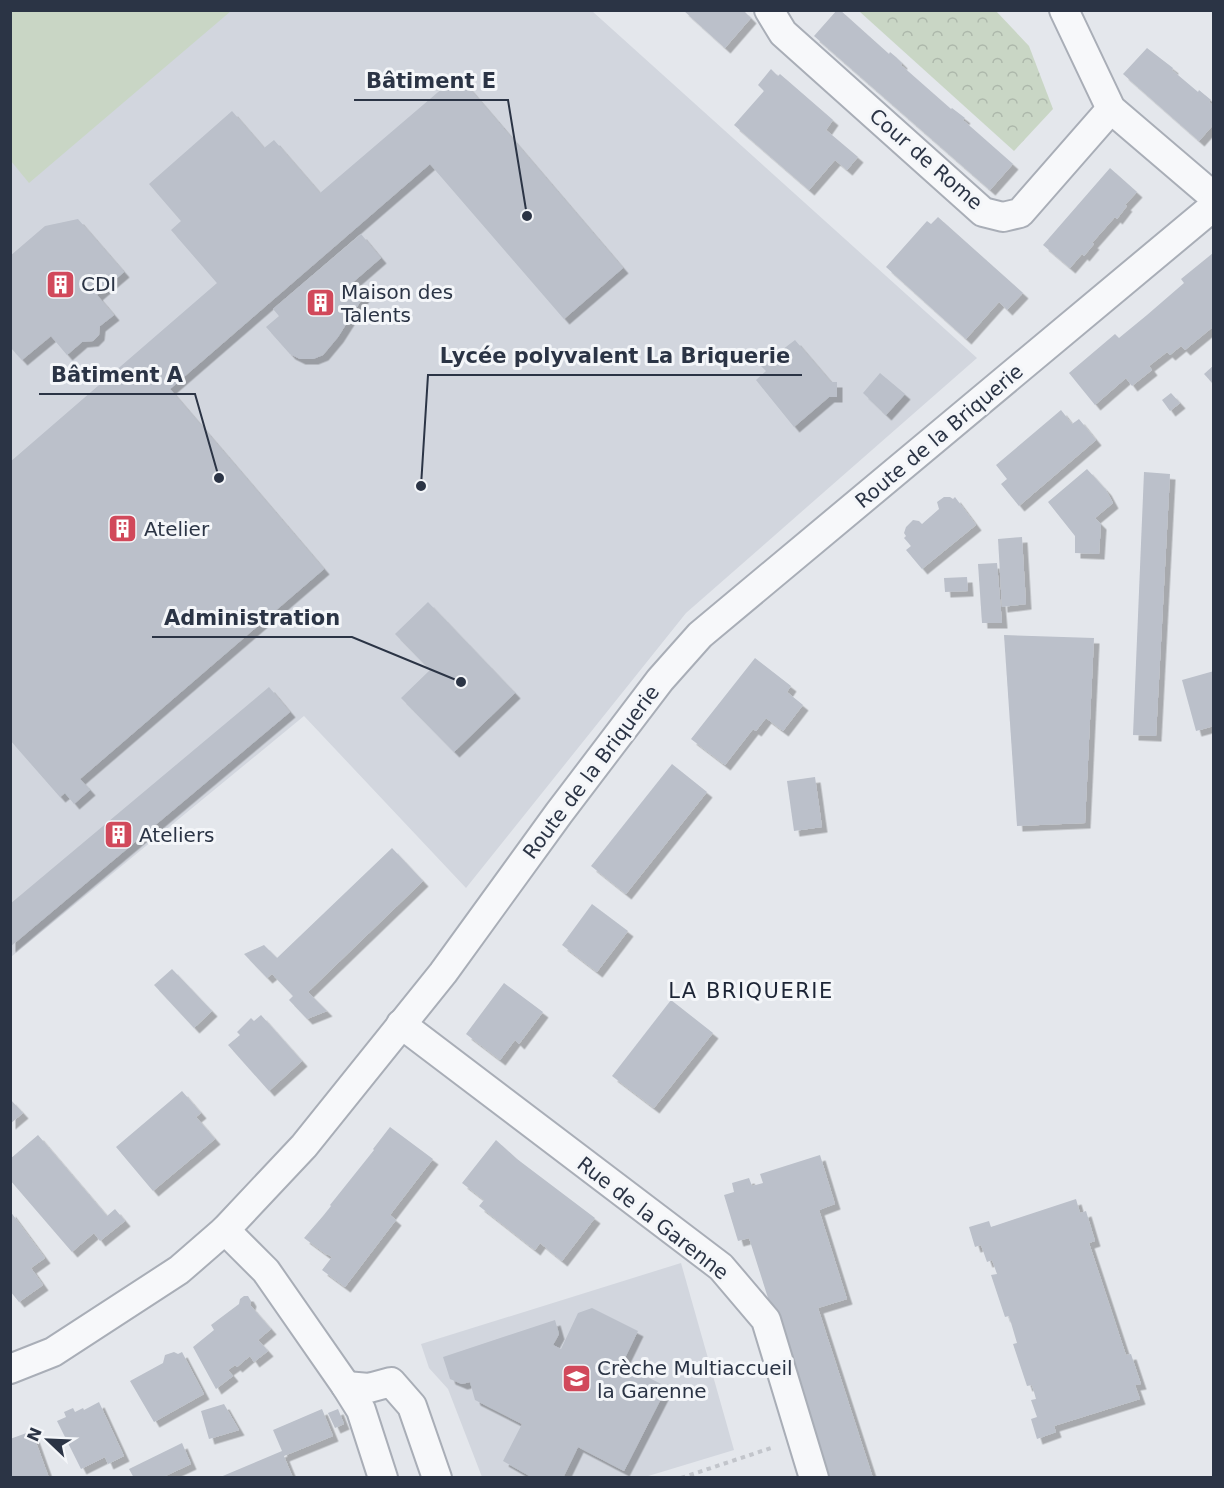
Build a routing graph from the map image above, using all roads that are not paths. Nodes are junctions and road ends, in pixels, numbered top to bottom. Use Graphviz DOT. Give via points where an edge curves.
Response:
graph roads {
  1 [pos="769,10"];
  2 [pos="1064,10"];
  3 [pos="1111,109"];
  4 [pos="1214,197"];
  5 [pos="1214,206"];
  6 [pos="401,1023"];
  7 [pos="225,1230"];
  8 [pos="10,1369"];
  9 [pos="346,1386"];
  10 [pos="383,1478"];
  11 [pos="437,1478"];
  12 [pos="814,1478"];
  1 -- 3 [label="street, Cour de Rome" via="783,33 983,212 1003,217 1020,213"];
  2 -- 3 [label="street"];
  3 -- 4 [label="street"];
  5 -- 6 [label="street, Route de la Briquerie" via="700,635 642,704 443,973"];
  6 -- 7 [label="street, Route de la Briquerie" via="304,1146"];
  6 -- 12 [label="street, Rue de la Garenne" via="721,1267 766,1320"];
  7 -- 8 [label="street, Route de la Briquerie" via="179,1270 131,1302 53,1352"];
  7 -- 9 [label="street" via="266,1271"];
  9 -- 10 [label="street" via="361,1410"];
  9 -- 11 [label="street" via="369,1388 391,1382 412,1406"];
}
